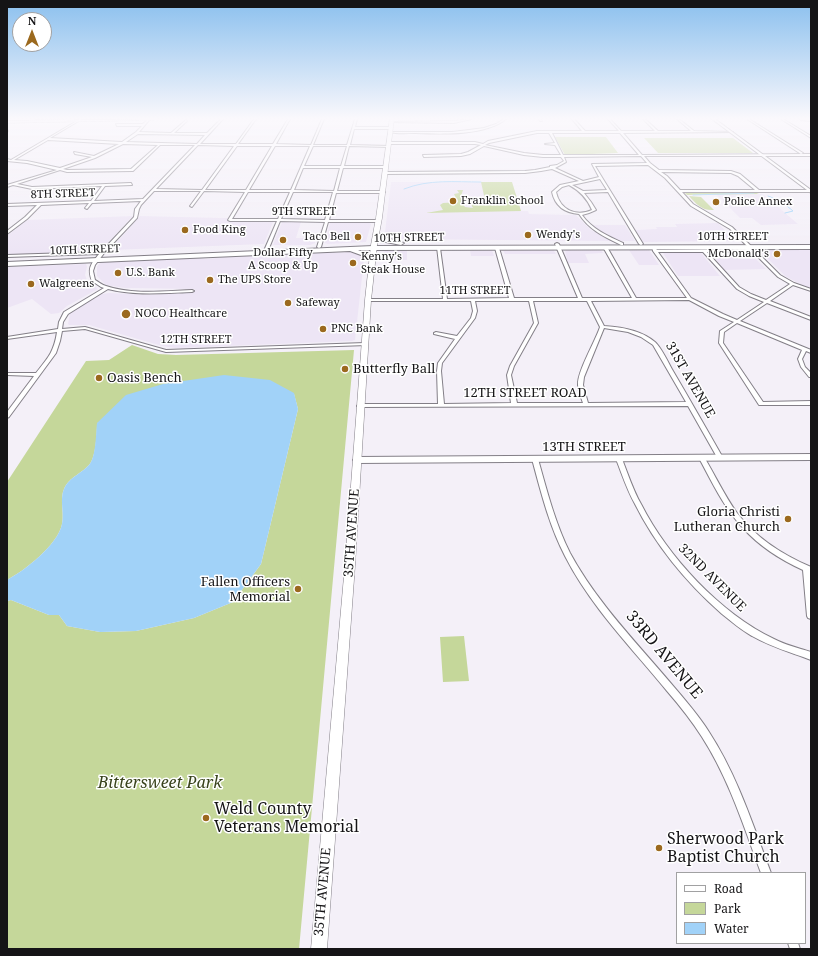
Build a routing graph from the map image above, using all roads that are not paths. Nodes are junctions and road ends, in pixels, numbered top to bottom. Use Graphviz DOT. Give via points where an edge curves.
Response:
graph roads {
  1 [pos="33,164"];
  2 [pos="73,164"];
  3 [pos="139,164"];
  4 [pos="179,164"];
  5 [pos="223,164"];
  6 [pos="263,164"];
  7 [pos="303,164"];
  8 [pos="343,164"];
  9 [pos="386,164"];
  10 [pos="561,164"];
  11 [pos="649,164"];
  12 [pos="773,164"];
  13 [pos="302,167"];
  14 [pos="342,167"];
  15 [pos="385,167"];
  16 [pos="552,167"];
  17 [pos="56,170"];
  18 [pos="658,171"];
  19 [pos="385,173"];
  20 [pos="601,178"];
  21 [pos="583,182"];
  22 [pos="13,184"];
  23 [pos="131,184"];
  24 [pos="104,185"];
  25 [pos="570,185"];
  26 [pos="7,186"];
  27 [pos="154,190"];
  28 [pos="203,191"];
  29 [pos="247,191"];
  30 [pos="291,191"];
  31 [pos="335,191"];
  32 [pos="609,191"];
  33 [pos="679,191"];
  34 [pos="758,191"];
  35 [pos="810,191"];
  36 [pos="383,192"];
  37 [pos="582,192"];
  38 [pos="144,200"];
  39 [pos="92,202"];
  40 [pos="40,204"];
  41 [pos="7,205"];
  42 [pos="192,206"];
  43 [pos="87,208"];
  44 [pos="580,214"];
  45 [pos="278,220"];
  46 [pos="326,221"];
  47 [pos="379,222"];
  48 [pos="7,233"];
  49 [pos="376,234"];
  50 [pos="811,243"];
  51 [pos="622,244"];
  52 [pos="641,244"];
  53 [pos="681,244"];
  54 [pos="417,245"];
  55 [pos="495,246"];
  56 [pos="558,246"];
  57 [pos="319,247"];
  58 [pos="373,247"];
  59 [pos="604,247"];
  60 [pos="612,247"];
  61 [pos="749,247"];
  62 [pos="811,247"];
  63 [pos="438,248"];
  64 [pos="654,249"];
  65 [pos="335,250"];
  66 [pos="704,250"];
  67 [pos="265,251"];
  68 [pos="7,256"];
  69 [pos="100,256"];
  70 [pos="7,260"];
  71 [pos="372,261"];
  72 [pos="7,264"];
  73 [pos="793,284"];
  74 [pos="107,288"];
  75 [pos="811,290"];
  76 [pos="192,291"];
  77 [pos="635,299"];
  78 [pos="690,299"];
  79 [pos="368,300"];
  80 [pos="444,300"];
  81 [pos="473,300"];
  82 [pos="512,300"];
  83 [pos="531,300"];
  84 [pos="581,300"];
  85 [pos="589,300"];
  86 [pos="765,302"];
  87 [pos="811,319"];
  88 [pos="736,322"];
  89 [pos="602,327"];
  90 [pos="60,330"];
  91 [pos="436,333"];
  92 [pos="7,338"];
  93 [pos="458,338"];
  94 [pos="365,344"];
  95 [pos="804,350"];
  96 [pos="811,352"];
  97 [pos="7,374"];
  98 [pos="38,374"];
  99 [pos="811,376"];
  100 [pos="811,403"];
  101 [pos="514,404"];
  102 [pos="586,404"];
  103 [pos="690,404"];
  104 [pos="441,405"];
  105 [pos="360,406"];
  106 [pos="7,416"];
  107 [pos="811,457"];
  108 [pos="702,458"];
  109 [pos="720,458"];
  110 [pos="536,459"];
  111 [pos="619,459"];
  112 [pos="357,460"];
  113 [pos="808,569"];
  114 [pos="811,616"];
  115 [pos="811,656"];
  116 [pos="766,872"];
  117 [pos="319,949"];
  1 -- 17 [label="street"];
  2 -- 17 [label="street"];
  3 -- 17 [label="street" via="132,170"];
  4 -- 27 [label="street"];
  5 -- 28 [label="street"];
  6 -- 29 [label="street"];
  7 -- 13 [label="street"];
  8 -- 14 [label="street"];
  9 -- 15 [label="main road, 35TH AVENUE"];
  10 -- 16 [label="street"];
  11 -- 18 [label="street"];
  11 -- 20 [label="street" via="593,164"];
  12 -- 35 [label="street"];
  13 -- 14 [label="street"];
  13 -- 30 [label="street"];
  14 -- 15 [label="street"];
  14 -- 31 [label="street"];
  15 -- 19 [label="main road, 35TH AVENUE"];
  16 -- 19 [label="street" via="525,172"];
  16 -- 21 [label="street"];
  17 -- 22 [label="street"];
  18 -- 33 [label="street"];
  18 -- 34 [label="street" via="734,173"];
  19 -- 36 [label="main road, 35TH AVENUE"];
  20 -- 21 [label="street"];
  20 -- 32 [label="street"];
  21 -- 25 [label="street"];
  22 -- 24 [label="street" via="32,188"];
  22 -- 26 [label="street"];
  23 -- 24 [label="street"];
  24 -- 39 [label="street"];
  25 -- 37 [label="street"];
  25 -- 44 [label="street" via="561,186 554,192 558,202 569,212"];
  27 -- 28 [label="street"];
  27 -- 38 [label="street"];
  28 -- 29 [label="street"];
  28 -- 42 [label="street"];
  29 -- 30 [label="street"];
  29 -- 45 [label="street, 9TH STREET" via="230,220"];
  30 -- 31 [label="street"];
  30 -- 45 [label="street"];
  31 -- 36 [label="street"];
  31 -- 46 [label="street"];
  32 -- 37 [label="street"];
  32 -- 52 [label="street"];
  33 -- 34 [label="street"];
  33 -- 61 [label="street" via="694,207 728,226"];
  34 -- 35 [label="street"];
  36 -- 47 [label="main road, 35TH AVENUE"];
  37 -- 44 [label="street" via="594,210"];
  38 -- 39 [label="street, 8TH STREET"];
  38 -- 69 [label="street" via="138,207 136,217"];
  39 -- 40 [label="street, 8TH STREET"];
  39 -- 43 [label="street"];
  40 -- 41 [label="street, 8TH STREET"];
  40 -- 48 [label="street"];
  44 -- 51 [label="street" via="595,230"];
  45 -- 46 [label="street, 9TH STREET"];
  45 -- 67 [label="street"];
  46 -- 47 [label="street, 9TH STREET"];
  46 -- 57 [label="street"];
  47 -- 49 [label="main road, 35TH AVENUE"];
  49 -- 54 [label="main road" via="388,241"];
  49 -- 58 [label="main road, 35TH AVENUE"];
  50 -- 61 [label="main road, 10TH STREET"];
  51 -- 52 [label="main road, 10TH STREET"];
  51 -- 56 [label="main road, 10TH STREET"];
  52 -- 53 [label="main road, 10TH STREET"];
  52 -- 60 [label="main road"];
  53 -- 61 [label="main road, 10TH STREET"];
  53 -- 64 [label="main road" via="655,245"];
  54 -- 55 [label="main road, 10TH STREET"];
  54 -- 58 [label="main road, 10TH STREET"];
  55 -- 56 [label="main road, 10TH STREET"];
  55 -- 56 [label="main road, 10TH STREET"];
  55 -- 63 [label="main road, 10TH STREET"];
  55 -- 82 [label="street"];
  56 -- 59 [label="main road, 10TH STREET"];
  56 -- 84 [label="street"];
  57 -- 58 [label="main road, 10TH STREET"];
  57 -- 67 [label="main road, 10TH STREET"];
  58 -- 63 [label="main road, 10TH STREET"];
  58 -- 65 [label="main road, 10TH STREET"];
  58 -- 71 [label="main road, 35TH AVENUE"];
  59 -- 60 [label="main road, 10TH STREET"];
  59 -- 77 [label="street"];
  60 -- 64 [label="main road, 10TH STREET"];
  61 -- 62 [label="main road, 10TH STREET"];
  61 -- 64 [label="main road, 10TH STREET"];
  61 -- 66 [label="street"];
  61 -- 73 [label="street" via="779,276"];
  63 -- 80 [label="street"];
  64 -- 66 [label="street"];
  64 -- 78 [label="street"];
  65 -- 67 [label="main road, 10TH STREET"];
  65 -- 71 [label="main road" via="358,252"];
  66 -- 86 [label="street" via="732,284"];
  67 -- 69 [label="main road, 10TH STREET"];
  68 -- 69 [label="street, 10TH STREET"];
  69 -- 70 [label="main road, 10TH STREET"];
  69 -- 72 [label="main road, 10TH STREET"];
  69 -- 74 [label="street" via="91,270 91,275 97,283"];
  71 -- 79 [label="main road, 35TH AVENUE"];
  73 -- 75 [label="street"];
  73 -- 86 [label="street"];
  74 -- 76 [label="street" via="136,292"];
  74 -- 90 [label="street" via="70,310 64,317"];
  77 -- 78 [label="street"];
  77 -- 85 [label="street"];
  78 -- 88 [label="street"];
  79 -- 80 [label="street, 11TH STREET"];
  79 -- 94 [label="main road, 35TH AVENUE"];
  80 -- 81 [label="street, 11TH STREET"];
  81 -- 82 [label="street, 11TH STREET"];
  81 -- 93 [label="street" via="473,318"];
  82 -- 83 [label="street, 11TH STREET"];
  83 -- 84 [label="street, 11TH STREET"];
  83 -- 101 [label="street" via="536,323 509,375"];
  84 -- 85 [label="street, 11TH STREET"];
  85 -- 89 [label="street"];
  86 -- 87 [label="street"];
  86 -- 88 [label="street"];
  88 -- 95 [label="street"];
  88 -- 100 [label="street" via="722,332 720,343 761,404"];
  89 -- 102 [label="street" via="580,384"];
  89 -- 103 [label="street, 31ST AVENUE" via="632,331 655,344"];
  90 -- 92 [label="street, 12TH STREET"];
  90 -- 94 [label="street, 12TH STREET" via="85,328 156,349 172,351"];
  90 -- 98 [label="street" via="56,349"];
  91 -- 93 [label="street"];
  93 -- 104 [label="street" via="440,363"];
  94 -- 105 [label="main road, 35TH AVENUE"];
  95 -- 96 [label="street"];
  95 -- 99 [label="street" via="800,359"];
  97 -- 98 [label="street"];
  98 -- 106 [label="street"];
  101 -- 102 [label="street, 12TH STREET ROAD"];
  101 -- 104 [label="street, 12TH STREET ROAD"];
  102 -- 103 [label="street, 12TH STREET ROAD"];
  103 -- 109 [label="street, 31ST AVENUE"];
  104 -- 105 [label="street, 12TH STREET ROAD"];
  105 -- 112 [label="main road, 35TH AVENUE"];
  107 -- 109 [label="street, 13TH STREET"];
  108 -- 109 [label="street, 13TH STREET"];
  108 -- 111 [label="street, 13TH STREET"];
  108 -- 113 [label="street" via="725,502 745,528 779,554"];
  110 -- 111 [label="street, 13TH STREET"];
  110 -- 112 [label="street, 13TH STREET"];
  110 -- 116 [label="street, 33RD AVENUE" via="557,532 572,561 617,625 694,716 715,750 742,807"];
  111 -- 115 [label="street, 32ND AVENUE" via="652,530 694,581 741,625 771,642"];
  112 -- 117 [label="main road, 35TH AVENUE"];
  113 -- 114 [label="street"];
}
